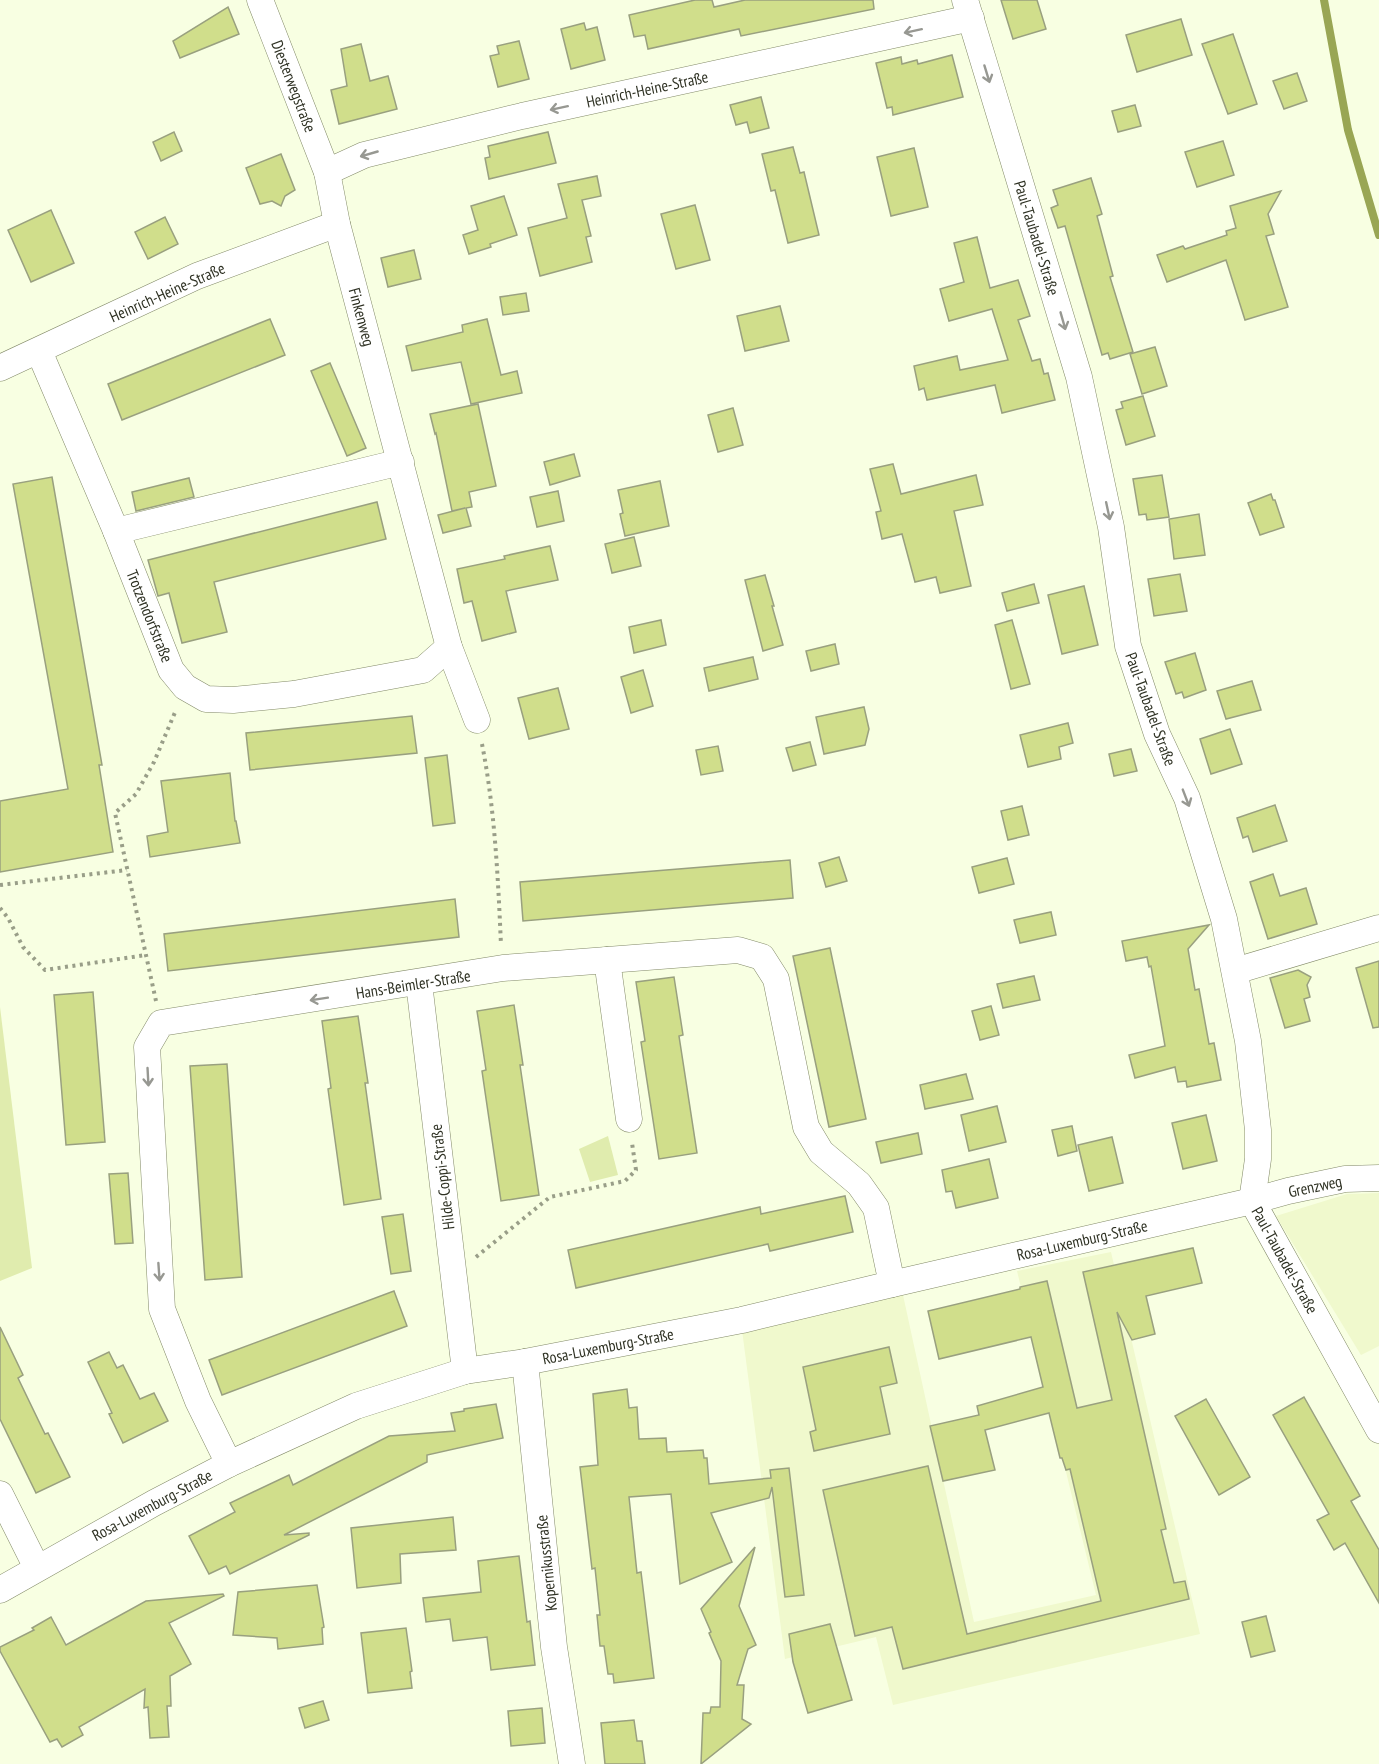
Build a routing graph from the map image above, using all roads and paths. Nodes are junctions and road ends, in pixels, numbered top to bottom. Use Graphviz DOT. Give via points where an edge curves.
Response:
graph roads {
  1 [pos="260,0"];
  2 [pos="968,9"];
  3 [pos="327,172"];
  4 [pos="337,224"];
  5 [pos="39,351"];
  6 [pos="0,368"];
  7 [pos="401,462"];
  8 [pos="116,531"];
  9 [pos="449,647"];
  10 [pos="185,687"];
  11 [pos="477,720"];
  12 [pos="127,870"];
  13 [pos="0,885"];
  14 [pos="0,908"];
  15 [pos="1379,928"];
  16 [pos="146,955"];
  17 [pos="607,960"];
  18 [pos="503,969"];
  19 [pos="1235,971"];
  20 [pos="418,983"];
  21 [pos="161,1023"];
  22 [pos="629,1119"];
  23 [pos="1379,1178"];
  24 [pos="1252,1201"];
  25 [pos="452,1262"];
  26 [pos="892,1284"];
  27 [pos="525,1362"];
  28 [pos="465,1371"];
  29 [pos="1379,1430"];
  30 [pos="229,1464"];
  31 [pos="0,1494"];
  32 [pos="37,1568"];
  33 [pos="0,1590"];
  34 [pos="572,1764"];
  1 -- 3 [label="street, Diesterwegstraße"];
  2 -- 3 [label="street, Heinrich-Heine-Straße, one-way" via="364,155"];
  2 -- 19 [label="street, Paul-Taubadel-Straße, one-way" via="1078,377 1111,527 1128,646 1157,734 1187,798 1224,919"];
  3 -- 4 [label="street, Finkenweg"];
  4 -- 5 [label="street, Heinrich-Heine-Straße" via="196,276"];
  4 -- 7 [label="street, Finkenweg"];
  5 -- 6 [label="street, Heinrich-Heine-Straße"];
  5 -- 8 [label="street, Trotzendorfstraße"];
  7 -- 8 [label="street"];
  7 -- 9 [label="street, Finkenweg"];
  8 -- 10 [label="street, Trotzendorfstraße" via="171,670"];
  9 -- 10 [label="street" via="423,670 294,694 206,699"];
  9 -- 11 [label="street, Finkenweg"];
  10 -- 12 [label="path" via="154,762 136,794 115,813"];
  11 -- 18 [label="path" via="489,784"];
  12 -- 13 [label="path"];
  12 -- 16 [label="path"];
  14 -- 16 [label="path" via="23,947 45,970"];
  15 -- 19 [label="street"];
  16 -- 21 [label="path"];
  17 -- 18 [label="street, Hans-Beimler-Straße"];
  17 -- 22 [label="street"];
  17 -- 26 [label="street, Hans-Beimler-Straße" via="738,950 762,957 776,979 806,1127 821,1152 859,1184 876,1208"];
  18 -- 20 [label="street, Hans-Beimler-Straße"];
  19 -- 24 [label="street, Paul-Taubadel-Straße" via="1258,1130"];
  20 -- 21 [label="street, Hans-Beimler-Straße, one-way"];
  20 -- 25 [label="street, Hilde-Coppi-Straße"];
  21 -- 30 [label="street, one-way" via="147,1047 162,1309 198,1401"];
  22 -- 25 [label="path" via="636,1170 625,1181 550,1197 474,1259"];
  23 -- 24 [label="street, Grenzweg" via="1345,1179"];
  24 -- 26 [label="street, Rosa-Luxemburg-Straße"];
  24 -- 29 [label="street, Paul-Taubadel-Straße"];
  25 -- 28 [label="street, Hilde-Coppi-Straße"];
  26 -- 27 [label="street, Rosa-Luxemburg-Straße" via="742,1320"];
  27 -- 28 [label="street, Rosa-Luxemburg-Straße"];
  27 -- 34 [label="street, Kopernikusstraße" via="554,1647"];
  28 -- 30 [label="street, Rosa-Luxemburg-Straße" via="356,1406"];
  30 -- 32 [label="street, Rosa-Luxemburg-Straße"];
  31 -- 32 [label="street"];
  32 -- 33 [label="street, Rosa-Luxemburg-Straße"];
}
